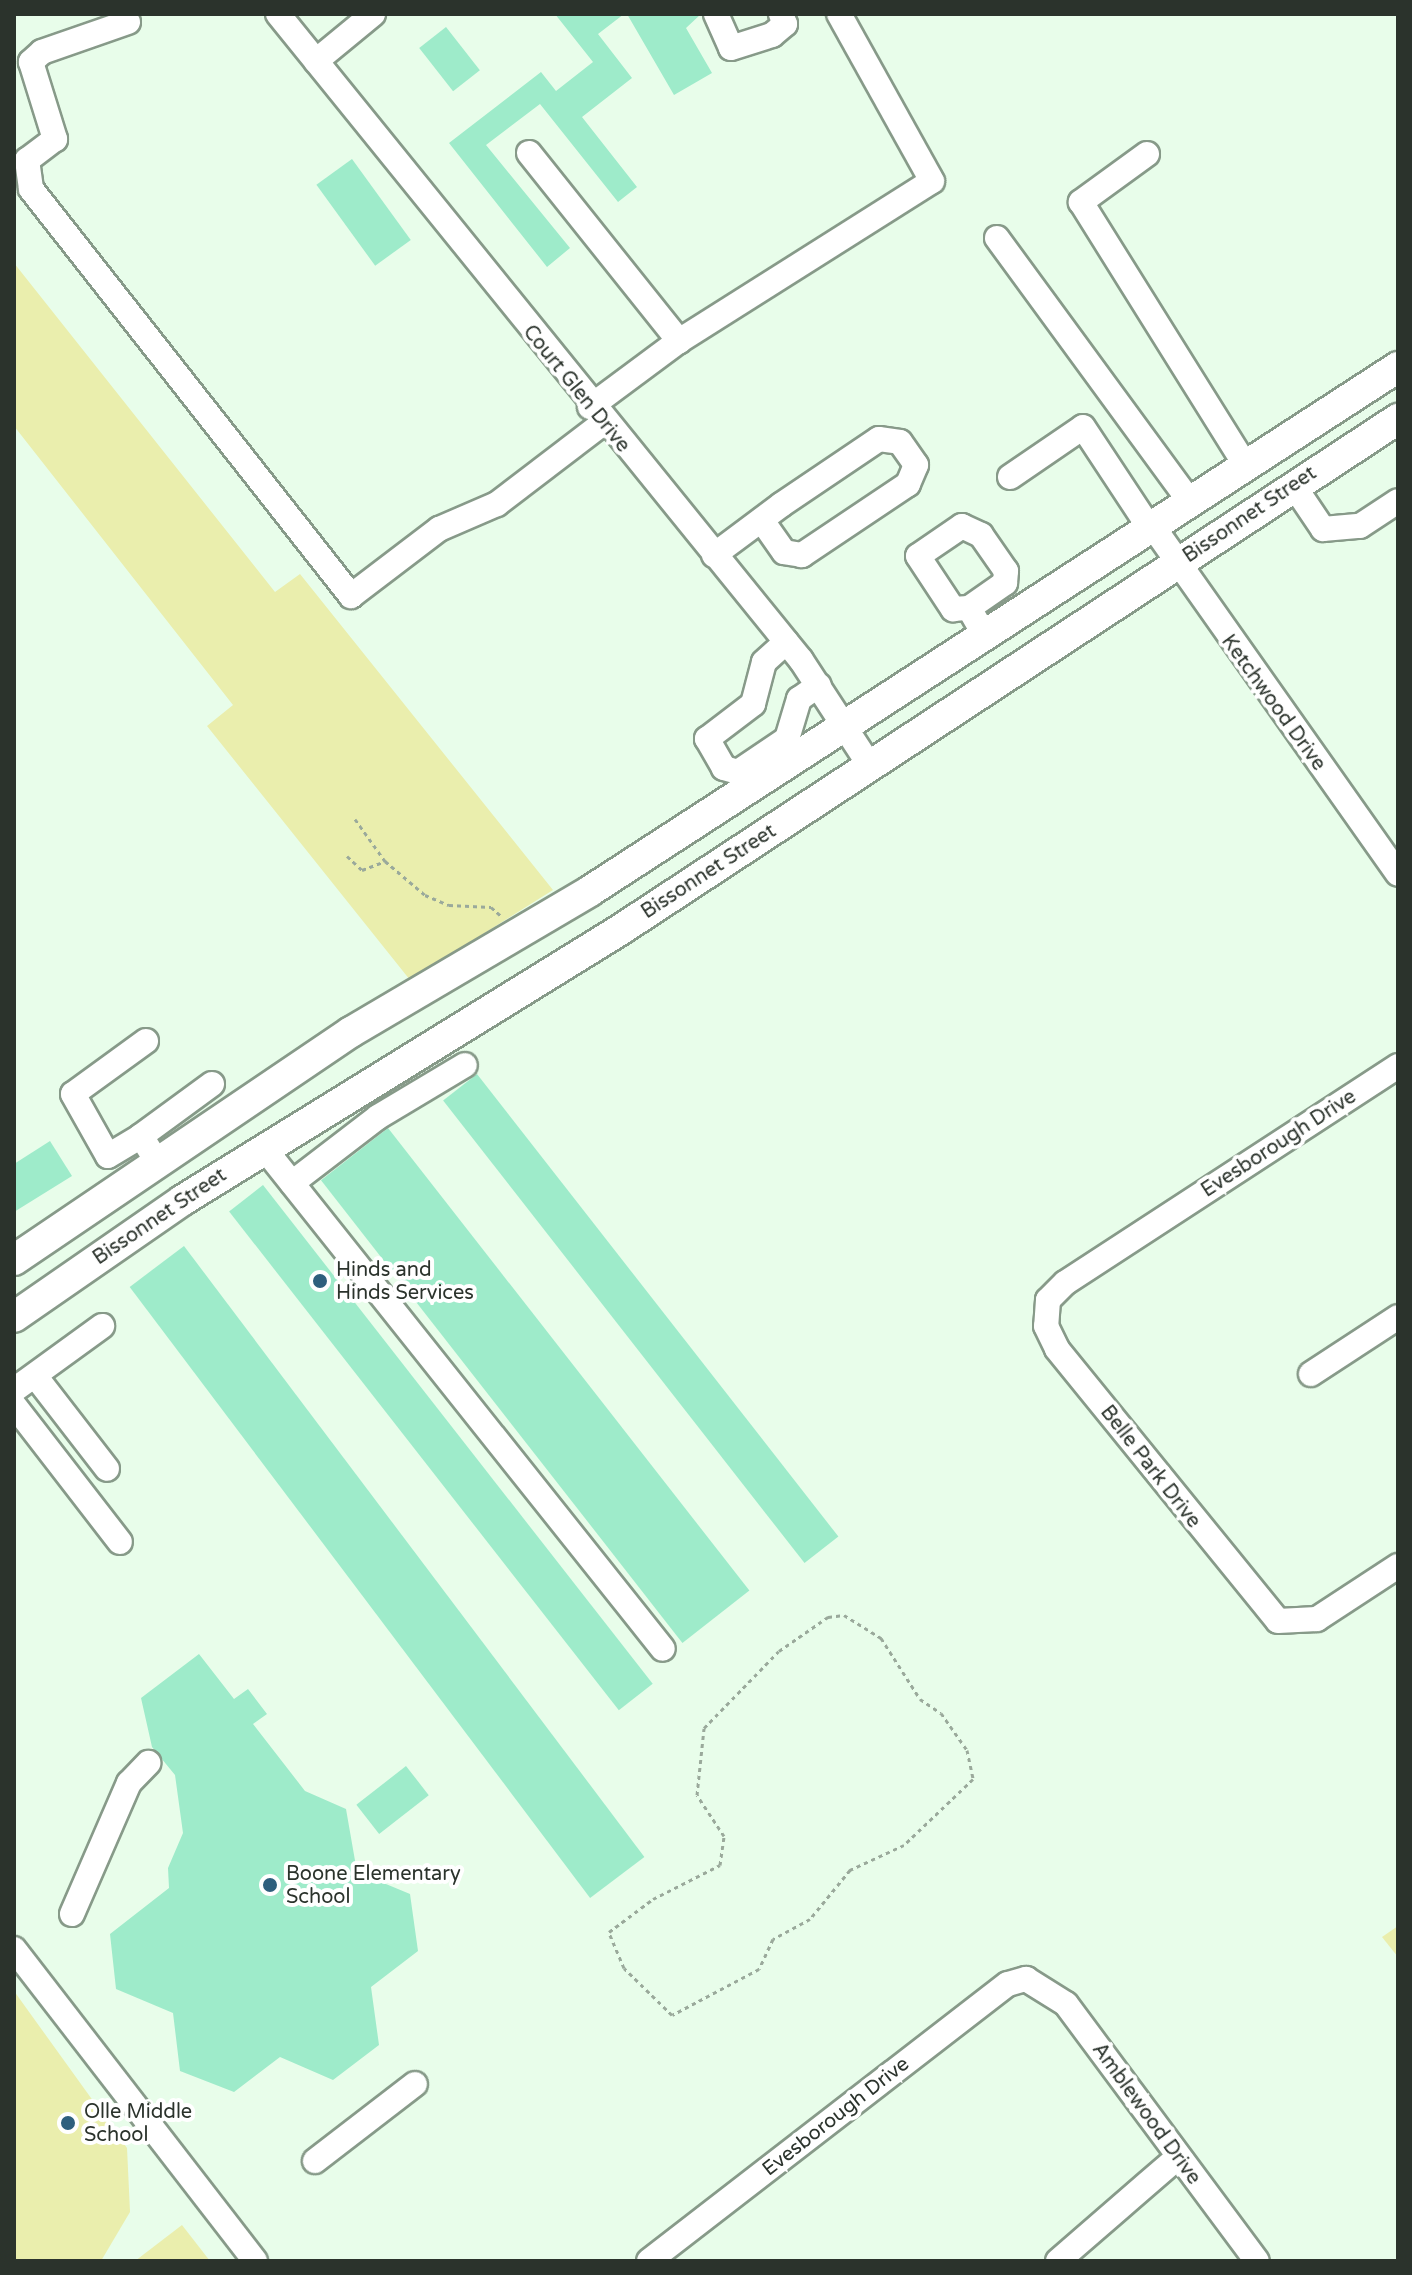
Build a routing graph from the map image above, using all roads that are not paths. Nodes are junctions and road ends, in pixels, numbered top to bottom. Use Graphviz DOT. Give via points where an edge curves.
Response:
graph roads {
  1 [pos="373,14"];
  2 [pos="716,14"];
  3 [pos="839,14"];
  4 [pos="285,16"];
  5 [pos="790,17"];
  6 [pos="128,22"];
  7 [pos="316,61"];
  8 [pos="529,153"];
  9 [pos="1147,154"];
  10 [pos="997,238"];
  11 [pos="679,341"];
  12 [pos="1398,367"];
  13 [pos="597,415"];
  14 [pos="1398,419"];
  15 [pos="1246,466"];
  16 [pos="1010,477"];
  17 [pos="1294,486"];
  18 [pos="1398,501"];
  19 [pos="1191,503"];
  20 [pos="762,520"];
  21 [pos="1152,529"];
  22 [pos="714,555"];
  23 [pos="1177,564"];
  24 [pos="969,608"];
  25 [pos="986,637"];
  26 [pos="786,642"];
  27 [pos="764,662"];
  28 [pos="809,692"];
  29 [pos="848,726"];
  30 [pos="792,749"];
  31 [pos="870,766"];
  32 [pos="743,781"];
  33 [pos="1398,874"];
  34 [pos="146,1041"];
  35 [pos="465,1065"];
  36 [pos="1398,1066"];
  37 [pos="212,1084"];
  38 [pos="141,1136"];
  39 [pos="264,1148"];
  40 [pos="158,1163"];
  41 [pos="292,1183"];
  42 [pos="1159,1222"];
  43 [pos="14,1260"];
  44 [pos="14,1317"];
  45 [pos="1398,1317"];
  46 [pos="102,1326"];
  47 [pos="1311,1374"];
  48 [pos="36,1377"];
  49 [pos="14,1390"];
  50 [pos="14,1405"];
  51 [pos="107,1469"];
  52 [pos="120,1542"];
  53 [pos="1398,1566"];
  54 [pos="663,1649"];
  55 [pos="148,1763"];
  56 [pos="72,1914"];
  57 [pos="14,1949"];
  58 [pos="1026,1979"];
  59 [pos="415,2084"];
  60 [pos="1177,2158"];
  61 [pos="315,2161"];
  62 [pos="255,2261"];
  63 [pos="649,2261"];
  64 [pos="1058,2261"];
  65 [pos="1257,2261"];
  1 -- 7 [label="street"];
  2 -- 5 [label="street" via="731,48"];
  3 -- 11 [label="street" via="932,181"];
  4 -- 7 [label="street, Court Glen Drive"];
  6 -- 13 [label="street" via="42,52 31,62 55,139 27,160 31,189 351,596 439,529 497,504"];
  7 -- 13 [label="street, Court Glen Drive"];
  8 -- 11 [label="street"];
  9 -- 15 [label="street" via="1081,202"];
  10 -- 19 [label="street"];
  11 -- 13 [label="street"];
  12 -- 15 [label="main road"];
  13 -- 22 [label="street, Court Glen Drive"];
  14 -- 17 [label="main road, Bissonnet Street"];
  15 -- 19 [label="main road"];
  16 -- 21 [label="street, Ketchwood Drive" via="1083,427"];
  17 -- 18 [label="street" via="1323,529 1360,526"];
  17 -- 23 [label="main road, Bissonnet Street"];
  19 -- 21 [label="main road"];
  20 -- 20 [label="street" via="879,439 900,442 916,465 908,484 802,555 784,552"];
  20 -- 22 [label="street"];
  21 -- 23 [label="street, Ketchwood Drive"];
  21 -- 25 [label="main road"];
  22 -- 26 [label="street, Court Glen Drive"];
  23 -- 31 [label="main road, Bissonnet Street"];
  23 -- 33 [label="street, Ketchwood Drive"];
  24 -- 25 [label="street"];
  25 -- 29 [label="main road"];
  26 -- 27 [label="street"];
  26 -- 28 [label="street, Court Glen Drive"];
  27 -- 28 [label="street" via="786,695"];
  27 -- 32 [label="street" via="753,704 707,739 724,768"];
  28 -- 29 [label="street, Court Glen Drive"];
  28 -- 30 [label="street"];
  29 -- 30 [label="main road"];
  29 -- 31 [label="street, Court Glen Drive"];
  30 -- 32 [label="main road"];
  31 -- 39 [label="main road, Bissonnet Street"];
  32 -- 40 [label="main road" via="514,935 351,1032"];
  34 -- 38 [label="street" via="73,1094 108,1156"];
  35 -- 41 [label="street" via="378,1117"];
  36 -- 42 [label="street, Evesborough Drive"];
  37 -- 38 [label="street"];
  38 -- 40 [label="street"];
  39 -- 41 [label="street"];
  39 -- 44 [label="main road, Bissonnet Street"];
  40 -- 43 [label="main road"];
  41 -- 54 [label="street"];
  42 -- 53 [label="street, Belle Park Drive" via="1048,1300 1046,1326 1057,1349 1278,1621 1317,1619"];
  45 -- 47 [label="street"];
  46 -- 48 [label="street"];
  48 -- 49 [label="street"];
  48 -- 51 [label="street"];
  50 -- 52 [label="street"];
  55 -- 56 [label="street" via="129,1783"];
  57 -- 62 [label="street"];
  58 -- 60 [label="street, Amblewood Drive" via="1066,2004"];
  58 -- 63 [label="street, Evesborough Drive" via="1008,1984"];
  59 -- 61 [label="street"];
  60 -- 64 [label="street"];
  60 -- 65 [label="street, Amblewood Drive"];
}
